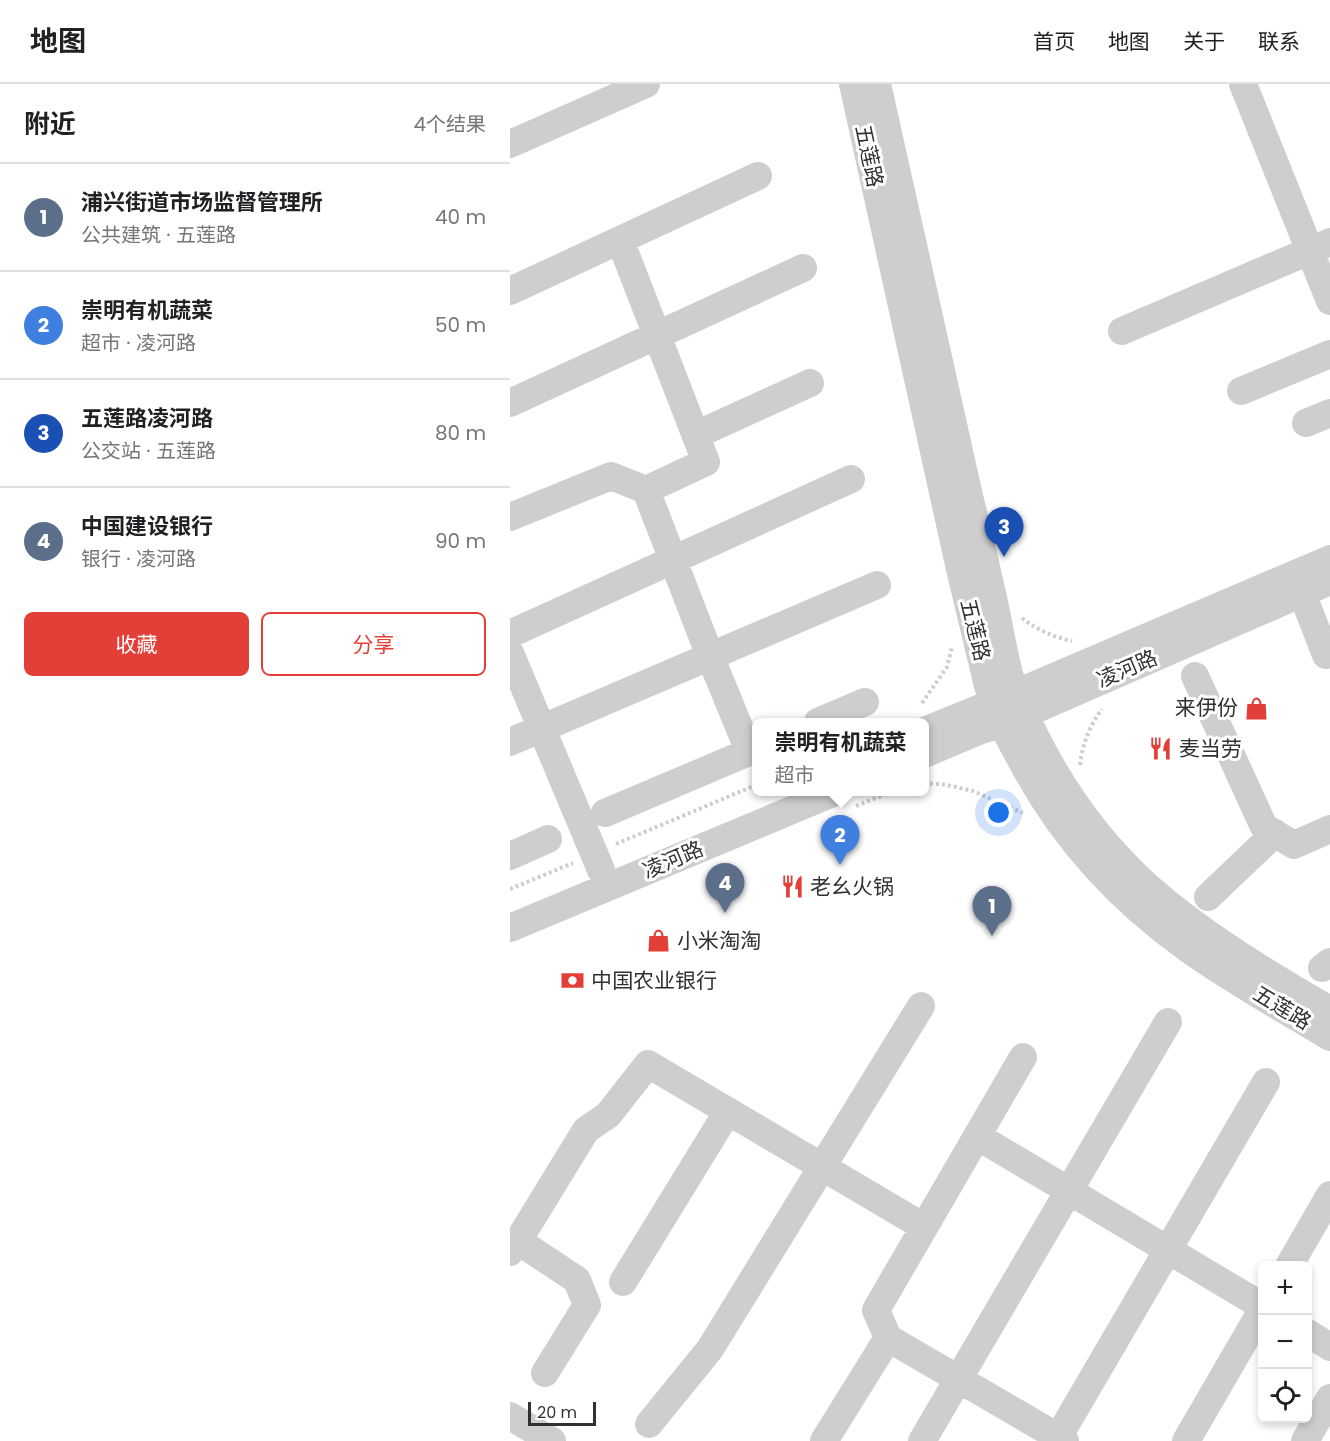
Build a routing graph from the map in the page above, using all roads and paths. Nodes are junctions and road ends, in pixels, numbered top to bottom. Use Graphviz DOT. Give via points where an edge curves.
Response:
graph roads {
  1 [pos="646,84"];
  2 [pos="853,84"];
  3 [pos="877,84"];
  4 [pos="1244,84"];
  5 [pos="510,144"];
  6 [pos="758,176"];
  7 [pos="620,240"];
  8 [pos="1320,247"];
  9 [pos="803,268"];
  10 [pos="510,291"];
  11 [pos="1330,301"];
  12 [pos="1122,331"];
  13 [pos="657,335"];
  14 [pos="1330,354"];
  15 [pos="810,383"];
  16 [pos="1241,391"];
  17 [pos="510,403"];
  18 [pos="696,435"];
  19 [pos="852,479"];
  20 [pos="646,490"];
  21 [pos="510,517"];
  22 [pos="1330,559"];
  23 [pos="673,560"];
  24 [pos="1330,581"];
  25 [pos="877,585"];
  26 [pos="1302,593"];
  27 [pos="1020,624"];
  28 [pos="510,634"];
  29 [pos="954,641"];
  30 [pos="1079,642"];
  31 [pos="1325,643"];
  32 [pos="510,654"];
  33 [pos="710,656"];
  34 [pos="1195,676"];
  35 [pos="865,702"];
  36 [pos="1009,708"];
  37 [pos="1102,708"];
  38 [pos="829,718"];
  39 [pos="922,718"];
  40 [pos="929,720"];
  41 [pos="542,728"];
  42 [pos="510,742"];
  43 [pos="752,748"];
  44 [pos="752,750"];
  45 [pos="929,752"];
  46 [pos="1080,769"];
  47 [pos="929,783"];
  48 [pos="752,787"];
  49 [pos="773,796"];
  50 [pos="825,796"];
  51 [pos="605,813"];
  52 [pos="1028,816"];
  53 [pos="1330,829"];
  54 [pos="1275,833"];
  55 [pos="548,839"];
  56 [pos="510,856"];
  57 [pos="597,862"];
  58 [pos="510,890"];
  59 [pos="1208,897"];
  60 [pos="510,909"];
  61 [pos="510,928"];
  62 [pos="921,1006"];
  63 [pos="1330,1010"];
  64 [pos="1168,1022"];
  65 [pos="1330,1037"];
  66 [pos="1023,1058"];
  67 [pos="1266,1082"];
  68 [pos="728,1111"];
  69 [pos="977,1136"];
  70 [pos="822,1167"];
  71 [pos="1069,1191"];
  72 [pos="1330,1195"];
  73 [pos="924,1227"];
  74 [pos="514,1247"];
  75 [pos="1168,1250"];
  76 [pos="1292,1261"];
  77 [pos="624,1282"];
  78 [pos="1258,1305"];
  79 [pos="1259,1315"];
  80 [pos="1312,1336"];
  81 [pos="888,1338"];
  82 [pos="1330,1347"];
  83 [pos="545,1373"];
  84 [pos="958,1379"];
  85 [pos="1330,1398"];
  86 [pos="510,1416"];
  87 [pos="650,1424"];
  88 [pos="1060,1440"];
  89 [pos="552,1441"];
  90 [pos="824,1441"];
  91 [pos="922,1441"];
  92 [pos="1186,1441"];
  93 [pos="1305,1441"];
  1 -- 5 [label="street"];
  2 -- 36 [label="street, 五莲路" via="960,569"];
  3 -- 36 [label="street, 五莲路" via="984,554 1006,659"];
  4 -- 8 [label="street"];
  6 -- 7 [label="street"];
  7 -- 10 [label="street"];
  7 -- 13 [label="street"];
  8 -- 11 [label="street"];
  8 -- 12 [label="street"];
  9 -- 13 [label="street"];
  13 -- 17 [label="street"];
  13 -- 18 [label="street"];
  14 -- 16 [label="street"];
  15 -- 18 [label="street"];
  18 -- 20 [label="street" via="706,462"];
  19 -- 23 [label="street"];
  20 -- 21 [label="street" via="611,476"];
  20 -- 23 [label="street"];
  22 -- 36 [label="street, 凌河路"];
  23 -- 28 [label="street"];
  23 -- 33 [label="street"];
  24 -- 26 [label="street, 凌河路"];
  25 -- 33 [label="street"];
  26 -- 31 [label="street"];
  26 -- 36 [label="street, 凌河路"];
  27 -- 30 [label="path" via="1018,615 1048,634"];
  29 -- 39 [label="path" via="947,667"];
  32 -- 41 [label="street"];
  33 -- 41 [label="street"];
  33 -- 43 [label="street"];
  34 -- 54 [label="street" via="1264,827"];
  35 -- 38 [label="street"];
  36 -- 40 [label="street, 凌河路"];
  36 -- 45 [label="street, 凌河路" via="981,730"];
  36 -- 63 [label="street, 五莲路" via="1099,835 1146,884 1219,941"];
  36 -- 65 [label="street, 五莲路" via="1038,792 1081,850 1130,902 1216,968"];
  37 -- 46 [label="path" via="1082,752"];
  41 -- 42 [label="street"];
  41 -- 57 [label="street"];
  44 -- 51 [label="street"];
  47 -- 52 [label="path" via="973,791"];
  48 -- 57 [label="path"];
  49 -- 57 [label="street, 凌河路"];
  50 -- 61 [label="street, 凌河路"];
  53 -- 54 [label="street" via="1294,845"];
  54 -- 59 [label="street"];
  55 -- 56 [label="street"];
  57 -- 58 [label="path"];
  57 -- 60 [label="street, 凌河路"];
  62 -- 70 [label="street"];
  64 -- 71 [label="street"];
  66 -- 69 [label="street"];
  67 -- 75 [label="street"];
  68 -- 70 [label="street"];
  68 -- 74 [label="street" via="648,1064 608,1115 586,1130"];
  68 -- 77 [label="street"];
  69 -- 71 [label="street"];
  69 -- 73 [label="street"];
  70 -- 73 [label="street"];
  70 -- 87 [label="street" via="710,1349"];
  71 -- 75 [label="street"];
  71 -- 84 [label="street"];
  72 -- 76 [label="street"];
  73 -- 81 [label="street" via="876,1310"];
  74 -- 83 [label="street" via="577,1280 587,1305"];
  75 -- 78 [label="street"];
  75 -- 88 [label="street"];
  79 -- 92 [label="street"];
  80 -- 82 [label="street"];
  81 -- 84 [label="street"];
  81 -- 90 [label="street"];
  84 -- 88 [label="street"];
  84 -- 91 [label="street"];
  85 -- 93 [label="street"];
  86 -- 89 [label="street"];
}
